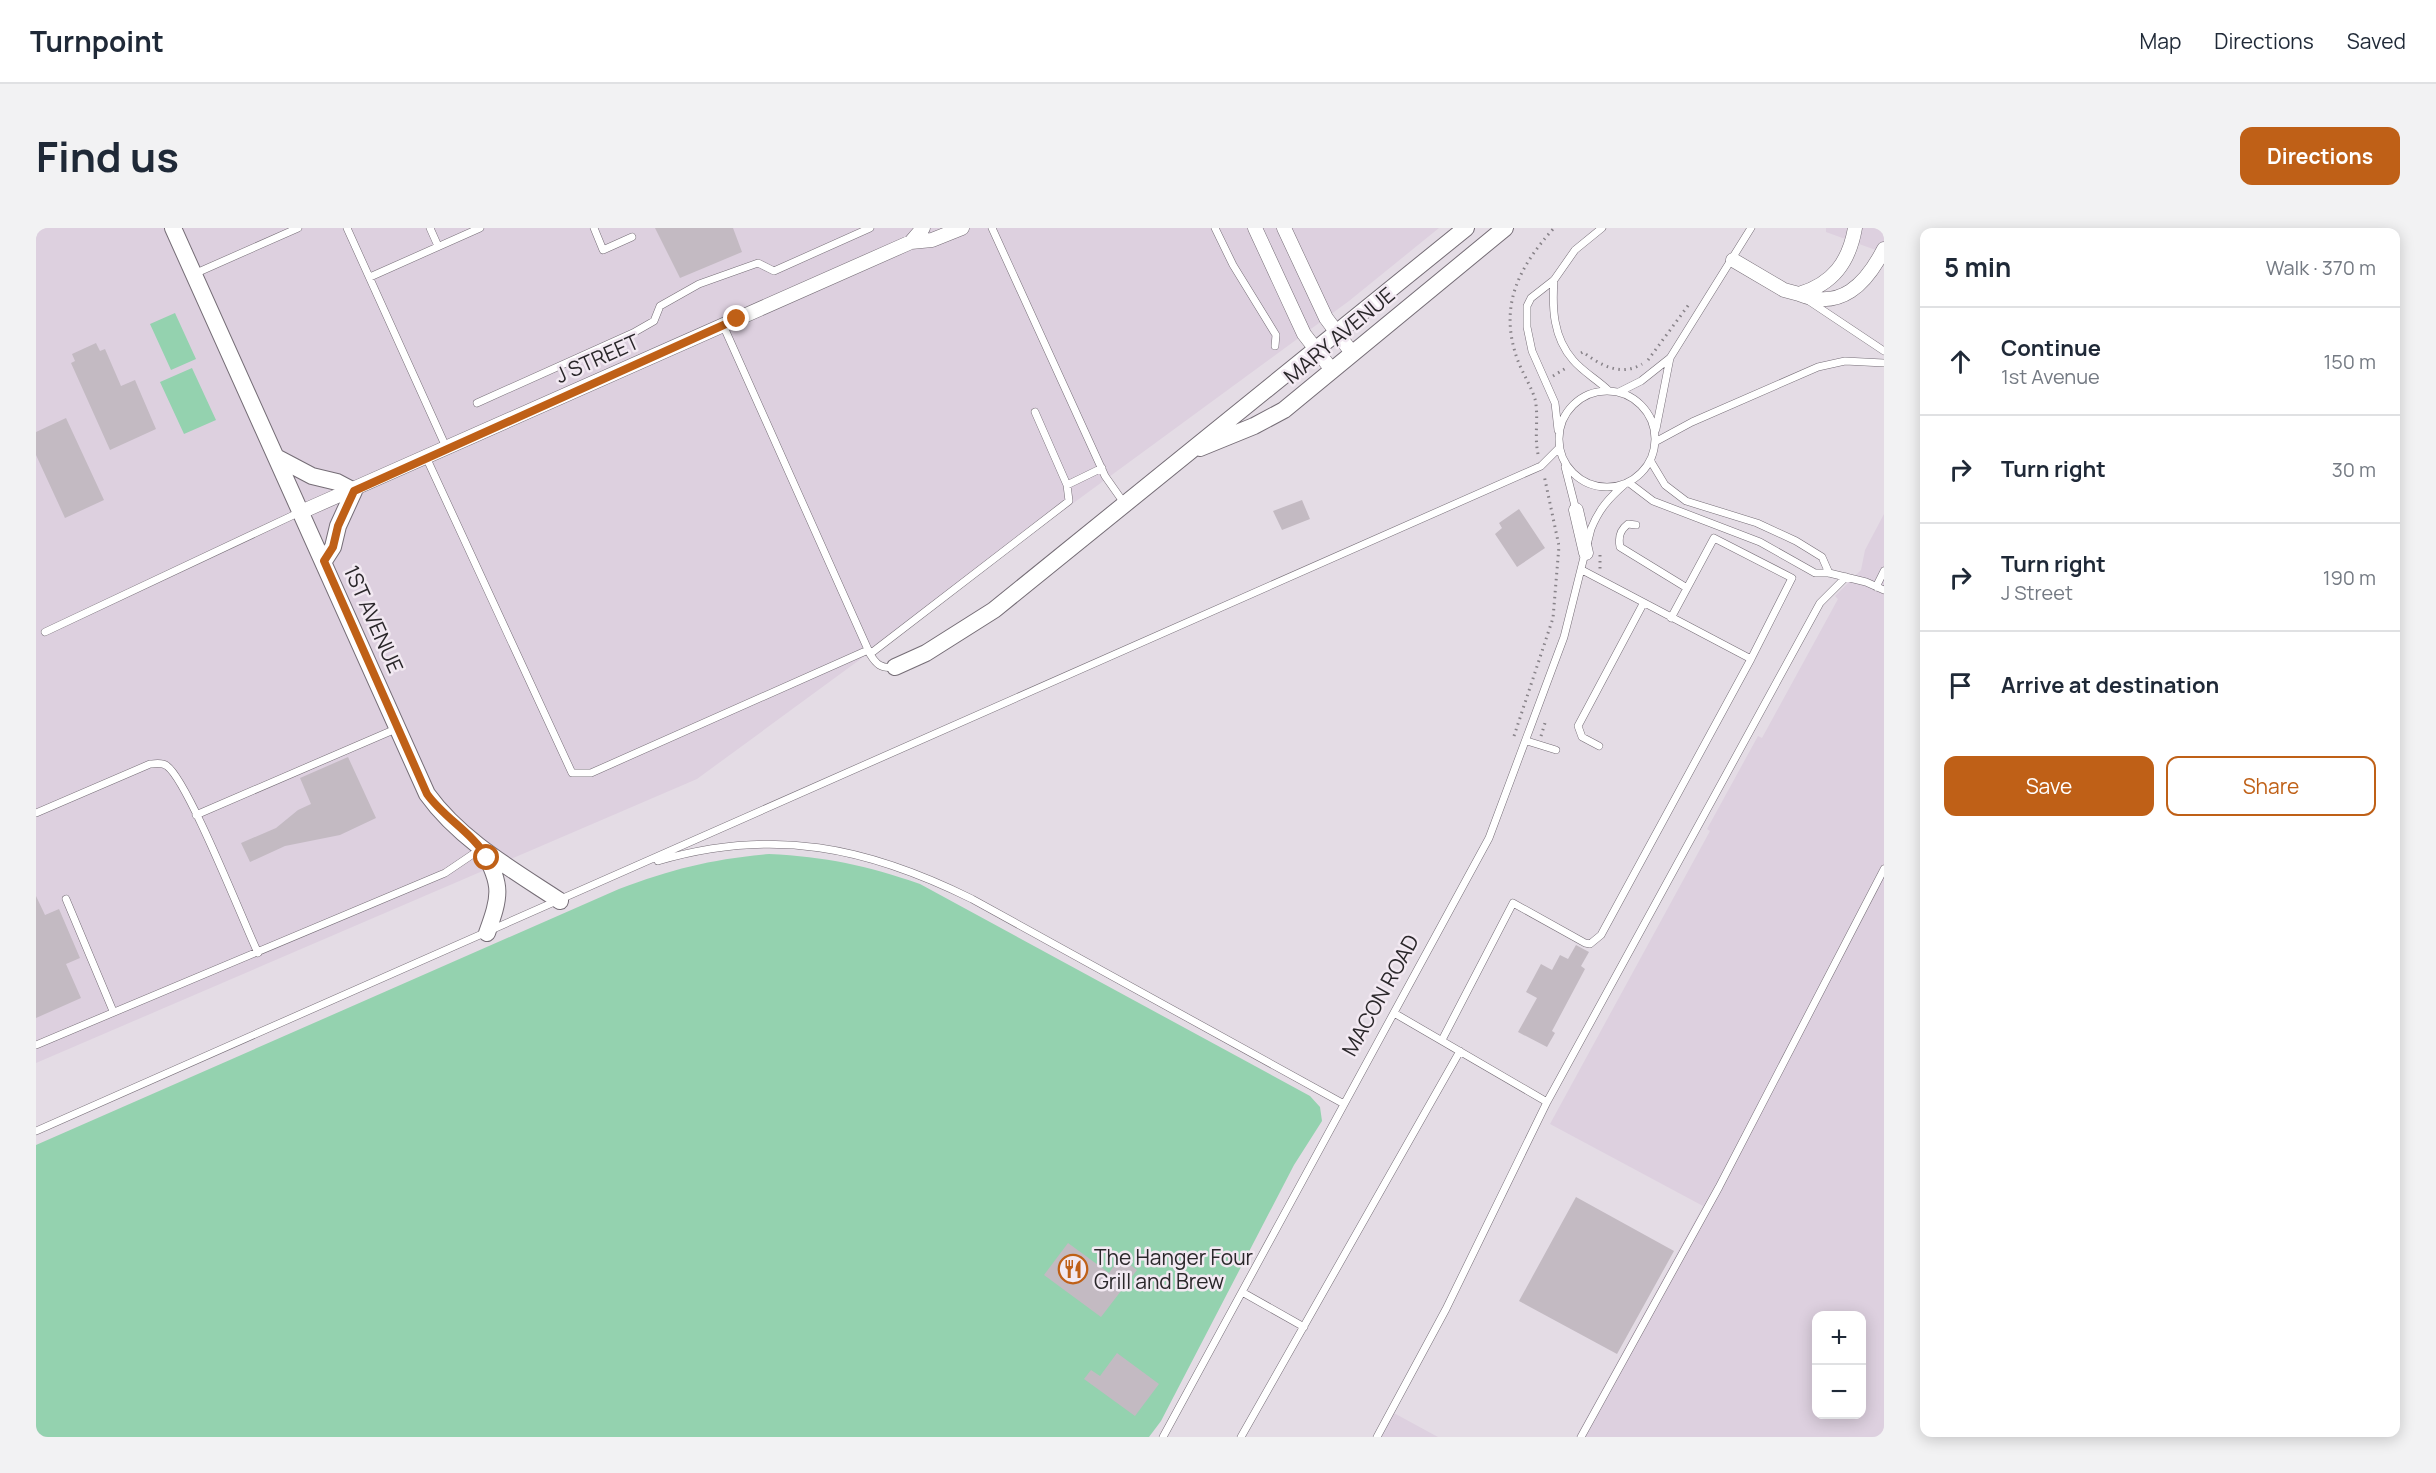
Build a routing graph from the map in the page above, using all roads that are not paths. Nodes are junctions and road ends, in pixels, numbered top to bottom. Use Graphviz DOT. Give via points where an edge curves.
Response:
graph roads {
  1 [pos="173,228"];
  2 [pos="298,228"];
  3 [pos="347,228"];
  4 [pos="430,228"];
  5 [pos="480,228"];
  6 [pos="594,228"];
  7 [pos="870,228"];
  8 [pos="923,228"];
  9 [pos="962,228"];
  10 [pos="992,228"];
  11 [pos="1215,228"];
  12 [pos="1255,228"];
  13 [pos="1284,228"];
  14 [pos="1466,228"];
  15 [pos="1505,228"];
  16 [pos="1602,228"];
  17 [pos="1751,228"];
  18 [pos="1855,228"];
  19 [pos="632,237"];
  20 [pos="911,242"];
  21 [pos="438,246"];
  22 [pos="1884,249"];
  23 [pos="1733,260"];
  24 [pos="194,274"];
  25 [pos="370,277"];
  26 [pos="1554,280"];
  27 [pos="1799,294"];
  28 [pos="723,325"];
  29 [pos="1335,332"];
  30 [pos="1275,346"];
  31 [pos="1314,349"];
  32 [pos="1884,351"];
  33 [pos="1352,353"];
  34 [pos="1670,358"];
  35 [pos="1884,363"];
  36 [pos="1332,370"];
  37 [pos="1609,391"];
  38 [pos="1619,392"];
  39 [pos="477,403"];
  40 [pos="1035,412"];
  41 [pos="1559,432"];
  42 [pos="1655,434"];
  43 [pos="1655,442"];
  44 [pos="446,447"];
  45 [pos="1559,448"];
  46 [pos="1188,453"];
  47 [pos="276,457"];
  48 [pos="426,457"];
  49 [pos="1650,460"];
  50 [pos="1563,461"];
  51 [pos="1102,468"];
  52 [pos="1627,483"];
  53 [pos="1067,485"];
  54 [pos="354,491"];
  55 [pos="1124,503"];
  56 [pos="1576,510"];
  57 [pos="301,512"];
  58 [pos="1636,525"];
  59 [pos="1593,552"];
  60 [pos="324,561"];
  61 [pos="1582,570"];
  62 [pos="1884,571"];
  63 [pos="1830,573"];
  64 [pos="1846,577"];
  65 [pos="1876,586"];
  66 [pos="1687,588"];
  67 [pos="1884,590"];
  68 [pos="1643,604"];
  69 [pos="1671,618"];
  70 [pos="45,632"];
  71 [pos="869,652"];
  72 [pos="1751,659"];
  73 [pos="895,667"];
  74 [pos="398,728"];
  75 [pos="1527,741"];
  76 [pos="1599,746"];
  77 [pos="1556,750"];
  78 [pos="36,813"];
  79 [pos="196,815"];
  80 [pos="482,848"];
  81 [pos="631,869"];
  82 [pos="1884,869"];
  83 [pos="66,899"];
  84 [pos="560,901"];
  85 [pos="487,933"];
  86 [pos="258,953"];
  87 [pos="113,1011"];
  88 [pos="1395,1013"];
  89 [pos="1442,1040"];
  90 [pos="36,1045"];
  91 [pos="1460,1051"];
  92 [pos="1547,1102"];
  93 [pos="1344,1104"];
  94 [pos="36,1131"];
  95 [pos="1242,1292"];
  96 [pos="1304,1327"];
  97 [pos="1163,1437"];
  98 [pos="1241,1437"];
  99 [pos="1377,1437"];
  100 [pos="1581,1437"];
  1 -- 24 [label="street, 1ST AVENUE"];
  2 -- 24 [label="lane"];
  3 -- 25 [label="lane"];
  4 -- 21 [label="lane"];
  5 -- 21 [label="lane"];
  6 -- 19 [label="lane" via="603,250"];
  7 -- 39 [label="lane" via="774,271 759,263 699,284 660,306 654,321 633,333"];
  8 -- 20 [label="street, J STREET"];
  9 -- 20 [label="street, J STREET" via="932,240"];
  10 -- 51 [label="lane"];
  11 -- 30 [label="lane" via="1276,335"];
  12 -- 31 [label="street"];
  13 -- 29 [label="street"];
  14 -- 29 [label="street, MARY AVENUE"];
  15 -- 33 [label="street, MARY AVENUE"];
  16 -- 26 [label="lane" via="1575,250"];
  17 -- 23 [label="lane"];
  18 -- 27 [label="street" via="1839,271 1820,286"];
  20 -- 28 [label="street, J STREET"];
  21 -- 25 [label="lane"];
  22 -- 27 [label="street" via="1873,270 1847,293 1814,300"];
  23 -- 27 [label="street" via="1784,290"];
  23 -- 34 [label="lane"];
  24 -- 47 [label="street, 1ST AVENUE"];
  25 -- 44 [label="lane"];
  26 -- 37 [label="lane" via="1553,311 1558,335 1574,361"];
  26 -- 41 [label="lane" via="1531,298 1527,327 1532,351 1555,403"];
  27 -- 32 [label="lane"];
  28 -- 44 [label="street, J STREET"];
  28 -- 71 [label="lane"];
  29 -- 31 [label="street, MARY AVENUE"];
  29 -- 33 [label="street"];
  31 -- 36 [label="street"];
  31 -- 46 [label="street, MARY AVENUE"];
  33 -- 36 [label="street, MARY AVENUE"];
  34 -- 38 [label="lane" via="1641,381"];
  34 -- 42 [label="lane"];
  35 -- 43 [label="lane" via="1845,361 1818,367"];
  36 -- 46 [label="street, MARY AVENUE" via="1284,410"];
  37 -- 38 [label="lane"];
  37 -- 41 [label="lane" via="1595,392 1570,406"];
  38 -- 42 [label="lane" via="1644,408"];
  40 -- 53 [label="lane"];
  41 -- 45 [label="lane"];
  42 -- 43 [label="lane"];
  43 -- 49 [label="lane"];
  44 -- 48 [label="street, J STREET"];
  45 -- 50 [label="lane"];
  45 -- 81 [label="lane" via="1541,466"];
  46 -- 55 [label="street, MARY AVENUE"];
  47 -- 54 [label="street" via="312,476"];
  47 -- 57 [label="street, 1ST AVENUE"];
  48 -- 54 [label="street, J STREET"];
  48 -- 71 [label="lane" via="572,773 591,773"];
  49 -- 52 [label="lane" via="1639,476"];
  49 -- 63 [label="lane" via="1665,485 1686,501 1757,523 1796,542 1822,557"];
  50 -- 52 [label="lane" via="1584,482 1597,487"];
  50 -- 56 [label="lane, MACON ROAD"];
  51 -- 53 [label="lane"];
  51 -- 55 [label="lane"];
  52 -- 59 [label="lane, MACON ROAD" via="1597,513"];
  52 -- 63 [label="lane" via="1653,501 1760,542 1815,573"];
  53 -- 71 [label="lane" via="1069,501"];
  54 -- 57 [label="street, J STREET"];
  54 -- 60 [label="street"];
  55 -- 73 [label="street, MARY AVENUE" via="994,610"];
  56 -- 59 [label="street, MACON ROAD"];
  57 -- 60 [label="street, 1ST AVENUE"];
  57 -- 70 [label="lane"];
  58 -- 66 [label="lane" via="1624,527 1620,547"];
  59 -- 61 [label="lane, MACON ROAD"];
  60 -- 74 [label="street, 1ST AVENUE"];
  61 -- 68 [label="lane"];
  61 -- 75 [label="lane, MACON ROAD" via="1564,637"];
  62 -- 65 [label="lane"];
  63 -- 64 [label="lane"];
  64 -- 65 [label="lane"];
  64 -- 92 [label="lane" via="1820,603"];
  65 -- 67 [label="lane"];
  66 -- 69 [label="lane"];
  66 -- 72 [label="lane" via="1714,538 1792,578"];
  68 -- 69 [label="lane"];
  68 -- 76 [label="lane" via="1578,726 1582,737"];
  69 -- 72 [label="lane"];
  71 -- 73 [label="lane" via="876,664"];
  72 -- 89 [label="lane" via="1601,935 1590,944 1513,903"];
  74 -- 79 [label="lane"];
  74 -- 80 [label="street, 1ST AVENUE" via="427,794 440,812"];
  75 -- 77 [label="lane"];
  75 -- 88 [label="lane, MACON ROAD" via="1489,838"];
  78 -- 79 [label="lane" via="150,764 162,763 185,791"];
  79 -- 86 [label="lane"];
  80 -- 84 [label="street, 1ST AVENUE"];
  80 -- 85 [label="street, 1ST AVENUE" via="498,885"];
  80 -- 86 [label="lane" via="445,873"];
  81 -- 84 [label="lane"];
  81 -- 93 [label="lane" via="694,850 734,845 813,846 888,862 972,899"];
  82 -- 100 [label="lane" via="1719,1187"];
  83 -- 87 [label="lane"];
  84 -- 85 [label="lane"];
  85 -- 94 [label="lane"];
  86 -- 87 [label="lane"];
  87 -- 90 [label="lane"];
  88 -- 89 [label="lane"];
  88 -- 93 [label="lane, MACON ROAD"];
  89 -- 91 [label="lane"];
  91 -- 92 [label="lane"];
  91 -- 96 [label="lane"];
  92 -- 99 [label="lane" via="1446,1309"];
  93 -- 95 [label="lane, MACON ROAD"];
  95 -- 96 [label="lane"];
  95 -- 97 [label="lane, MACON ROAD"];
  96 -- 98 [label="lane"];
}
